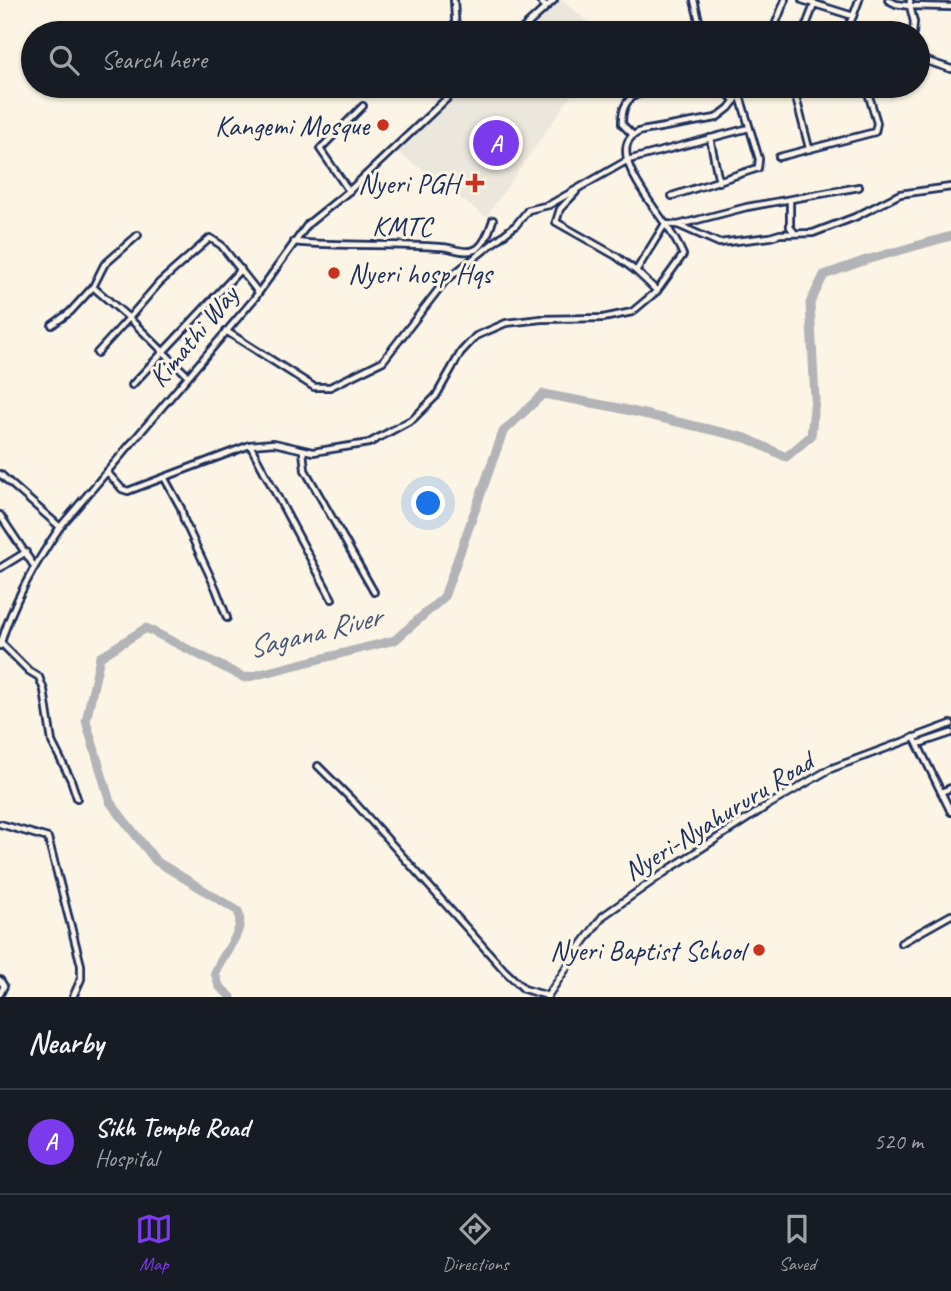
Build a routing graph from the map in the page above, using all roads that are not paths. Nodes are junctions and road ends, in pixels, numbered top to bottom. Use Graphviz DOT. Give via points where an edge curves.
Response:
graph roads {
  1 [pos="454,0"];
  2 [pos="539,0"];
  3 [pos="554,0"];
  4 [pos="694,0"];
  5 [pos="785,0"];
  6 [pos="802,0"];
  7 [pos="859,0"];
  8 [pos="888,0"];
  9 [pos="910,3"];
  10 [pos="814,5"];
  11 [pos="951,7"];
  12 [pos="546,8"];
  13 [pos="853,16"];
  14 [pos="455,21"];
  15 [pos="531,21"];
  16 [pos="699,21"];
  17 [pos="777,21"];
  18 [pos="808,21"];
  19 [pos="851,21"];
  20 [pos="914,21"];
  21 [pos="930,62"];
  22 [pos="951,69"];
  23 [pos="447,98"];
  24 [pos="632,98"];
  25 [pos="732,98"];
  26 [pos="737,98"];
  27 [pos="740,98"];
  28 [pos="796,98"];
  29 [pos="870,98"];
  30 [pos="735,101"];
  31 [pos="363,106"];
  32 [pos="749,128"];
  33 [pos="633,135"];
  34 [pos="710,138"];
  35 [pos="809,148"];
  36 [pos="779,157"];
  37 [pos="628,159"];
  38 [pos="719,182"];
  39 [pos="582,186"];
  40 [pos="859,187"];
  41 [pos="951,187"];
  42 [pos="349,191"];
  43 [pos="672,196"];
  44 [pos="790,200"];
  45 [pos="493,220"];
  46 [pos="666,223"];
  47 [pos="678,225"];
  48 [pos="796,233"];
  49 [pos="138,235"];
  50 [pos="293,242"];
  51 [pos="241,269"];
  52 [pos="636,271"];
  53 [pos="93,287"];
  54 [pos="657,291"];
  55 [pos="258,292"];
  56 [pos="129,318"];
  57 [pos="52,325"];
  58 [pos="226,331"];
  59 [pos="162,353"];
  60 [pos="97,354"];
  61 [pos="187,375"];
  62 [pos="132,385"];
  63 [pos="250,445"];
  64 [pos="303,451"];
  65 [pos="107,472"];
  66 [pos="0,474"];
  67 [pos="165,479"];
  68 [pos="0,515"];
  69 [pos="60,527"];
  70 [pos="26,552"];
  71 [pos="34,566"];
  72 [pos="0,568"];
  73 [pos="374,592"];
  74 [pos="332,599"];
  75 [pos="227,618"];
  76 [pos="1,645"];
  77 [pos="951,724"];
  78 [pos="951,733"];
  79 [pos="914,736"];
  80 [pos="918,744"];
  81 [pos="318,766"];
  82 [pos="951,788"];
  83 [pos="941,792"];
  84 [pos="77,797"];
  85 [pos="951,812"];
  86 [pos="0,824"];
  87 [pos="951,915"];
  88 [pos="901,943"];
  89 [pos="0,980"];
  90 [pos="0,994"];
  91 [pos="73,997"];
  92 [pos="547,997"];
  1 -- 14 [label="street"];
  2 -- 12 [label="street"];
  3 -- 12 [label="street"];
  4 -- 16 [label="street"];
  5 -- 17 [label="street"];
  6 -- 10 [label="street"];
  7 -- 13 [label="street"];
  8 -- 9 [label="street"];
  9 -- 11 [label="street"];
  9 -- 20 [label="street"];
  10 -- 13 [label="street"];
  10 -- 18 [label="street"];
  12 -- 15 [label="street"];
  13 -- 19 [label="street"];
  21 -- 22 [label="street"];
  23 -- 42 [label="street, Kimathi Way"];
  24 -- 33 [label="street" via="623,111 622,124"];
  25 -- 30 [label="street"];
  26 -- 30 [label="street"];
  27 -- 32 [label="street"];
  28 -- 35 [label="street"];
  29 -- 35 [label="street" via="877,130"];
  30 -- 33 [label="street" via="709,120"];
  31 -- 42 [label="street" via="320,149"];
  32 -- 34 [label="street"];
  32 -- 38 [label="street" via="758,168"];
  33 -- 37 [label="street" via="625,148"];
  34 -- 37 [label="street"];
  34 -- 38 [label="street"];
  35 -- 36 [label="street"];
  37 -- 39 [label="street"];
  37 -- 46 [label="street" via="645,198"];
  38 -- 43 [label="street"];
  39 -- 52 [label="street" via="560,209 556,222"];
  39 -- 58 [label="street" via="549,205 527,210 516,225 444,281 383,361 330,387 314,387"];
  40 -- 44 [label="street"];
  41 -- 48 [label="street" via="900,194 832,227"];
  42 -- 50 [label="street, Kimathi Way"];
  44 -- 47 [label="street"];
  44 -- 48 [label="street" via="790,227"];
  45 -- 50 [label="street, KMTC" via="477,248 468,251"];
  46 -- 47 [label="street"];
  46 -- 52 [label="street"];
  46 -- 54 [label="street" via="682,255"];
  47 -- 48 [label="street" via="719,243"];
  49 -- 53 [label="street" via="104,265"];
  50 -- 55 [label="street, Kimathi Way"];
  51 -- 55 [label="street"];
  51 -- 56 [label="street" via="222,245 210,238 159,283"];
  51 -- 59 [label="street"];
  52 -- 54 [label="street"];
  53 -- 56 [label="street"];
  53 -- 57 [label="street"];
  54 -- 64 [label="street" via="632,312 619,316 506,323 484,331 461,352 443,386 412,419 360,446"];
  55 -- 58 [label="street, Kimathi Way"];
  56 -- 59 [label="street"];
  56 -- 60 [label="street"];
  58 -- 61 [label="street, Kimathi Way"];
  59 -- 61 [label="street"];
  59 -- 62 [label="street"];
  61 -- 65 [label="street, Kimathi Way"];
  63 -- 64 [label="street" via="274,443"];
  63 -- 67 [label="street"];
  63 -- 74 [label="street"];
  64 -- 73 [label="street" via="304,470"];
  65 -- 67 [label="street" via="128,491"];
  65 -- 69 [label="street, Kimathi Way"];
  66 -- 69 [label="street"];
  67 -- 75 [label="street"];
  68 -- 70 [label="street"];
  69 -- 71 [label="street, Kimathi Way"];
  70 -- 71 [label="street"];
  70 -- 72 [label="street"];
  71 -- 76 [label="street, Kimathi Way"];
  76 -- 84 [label="street" via="39,677 52,742"];
  77 -- 79 [label="main road, Nyeri-Nyahururu Road"];
  78 -- 80 [label="street"];
  79 -- 80 [label="street"];
  79 -- 92 [label="main road, Nyeri-Nyahururu Road" via="815,776 612,909"];
  80 -- 83 [label="street"];
  81 -- 92 [label="street" via="505,971 524,989"];
  82 -- 83 [label="street"];
  83 -- 85 [label="street"];
  86 -- 91 [label="street" via="48,838 81,965"];
  87 -- 88 [label="street"];
  89 -- 90 [label="street" via="4,986"];
}
